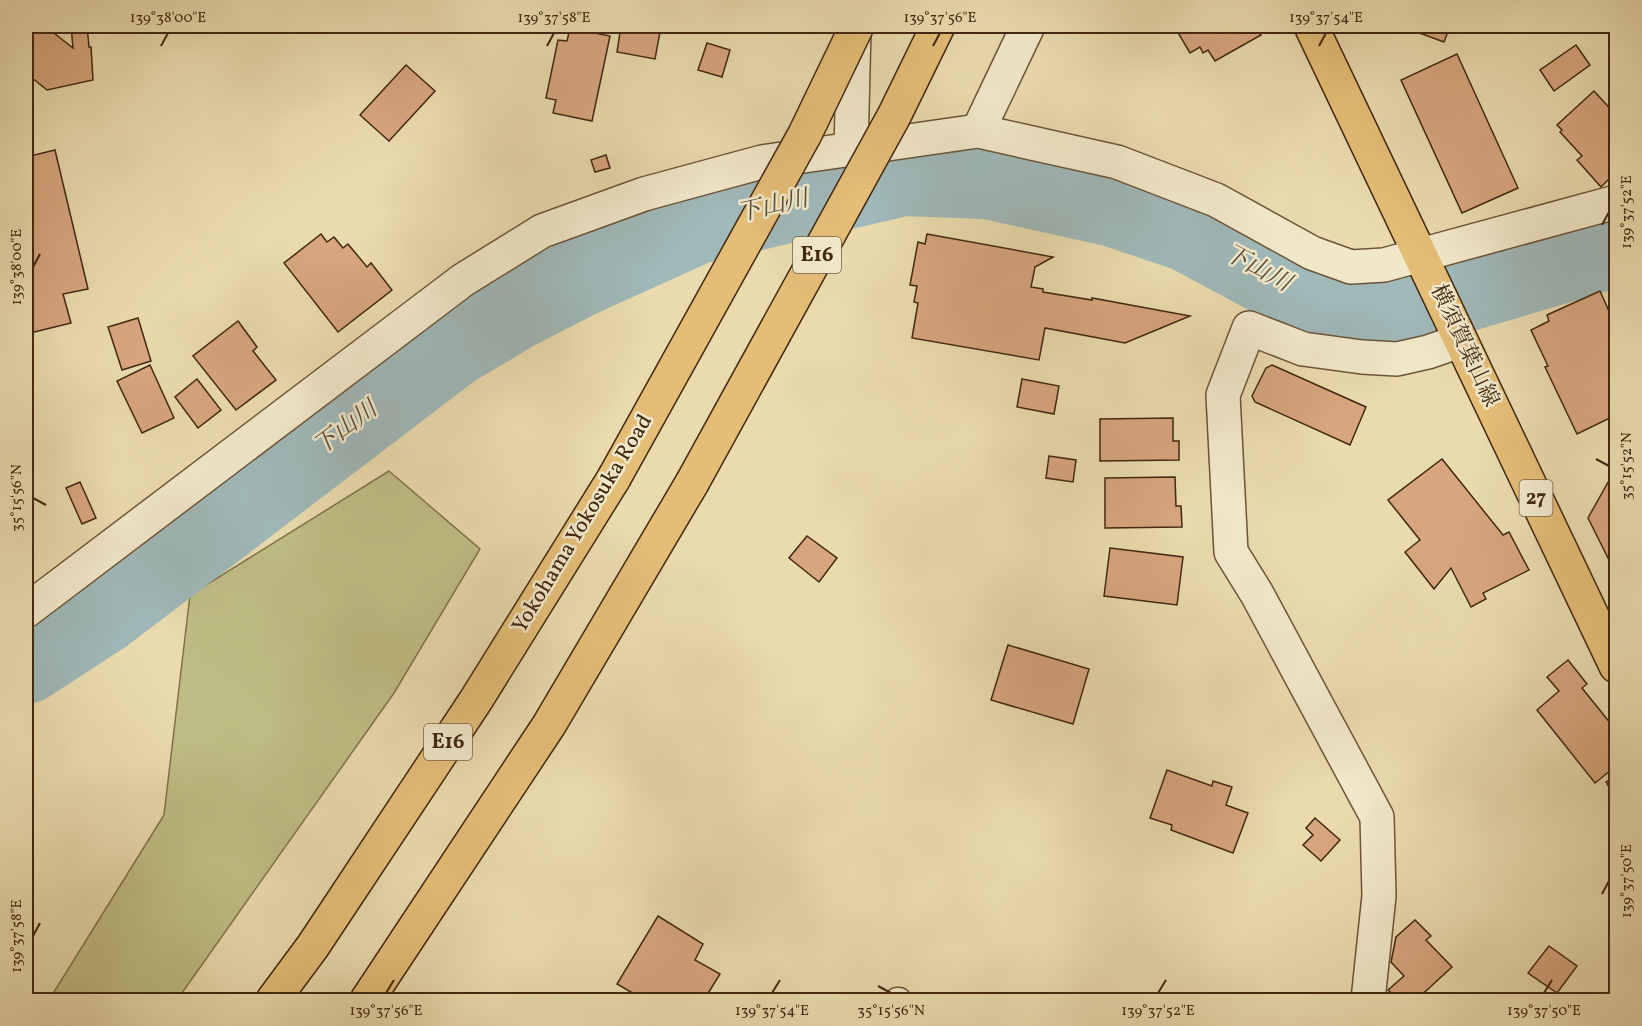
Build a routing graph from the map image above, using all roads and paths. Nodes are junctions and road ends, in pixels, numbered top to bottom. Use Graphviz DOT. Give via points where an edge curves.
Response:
graph roads {
  1 [pos="856,26"];
  2 [pos="938,26"];
  3 [pos="1028,26"];
  4 [pos="1311,26"];
  5 [pos="978,131"];
  6 [pos="851,150"];
  7 [pos="1617,202"];
  8 [pos="1426,266"];
  9 [pos="1458,335"];
  10 [pos="26,610"];
  11 [pos="1617,666"];
  12 [pos="273,1000"];
  13 [pos="367,1000"];
  14 [pos="1368,1000"];
  1 -- 6 [label="street"];
  1 -- 12 [label="main road, Yokohama Yokosuka Road / E16, bridge" via="805,134 614,478 470,710"];
  2 -- 13 [label="main road, E16, bridge" via="894,116 692,483 549,725"];
  3 -- 5 [label="street"];
  4 -- 8 [label="main road, 横須賀葉山線 / 27"];
  5 -- 6 [label="street"];
  5 -- 8 [label="street" via="1117,162 1216,200 1312,253 1351,267"];
  6 -- 10 [label="street" via="762,162 644,194 543,231 463,280"];
  7 -- 8 [label="street"];
  8 -- 9 [label="main road, 横須賀葉山線 / 27"];
  9 -- 11 [label="main road, 横須賀葉山線 / 27"];
  9 -- 14 [label="street" via="1428,352 1397,358 1362,357 1303,349 1249,328 1223,395 1231,552 1377,817 1379,896"];
}
